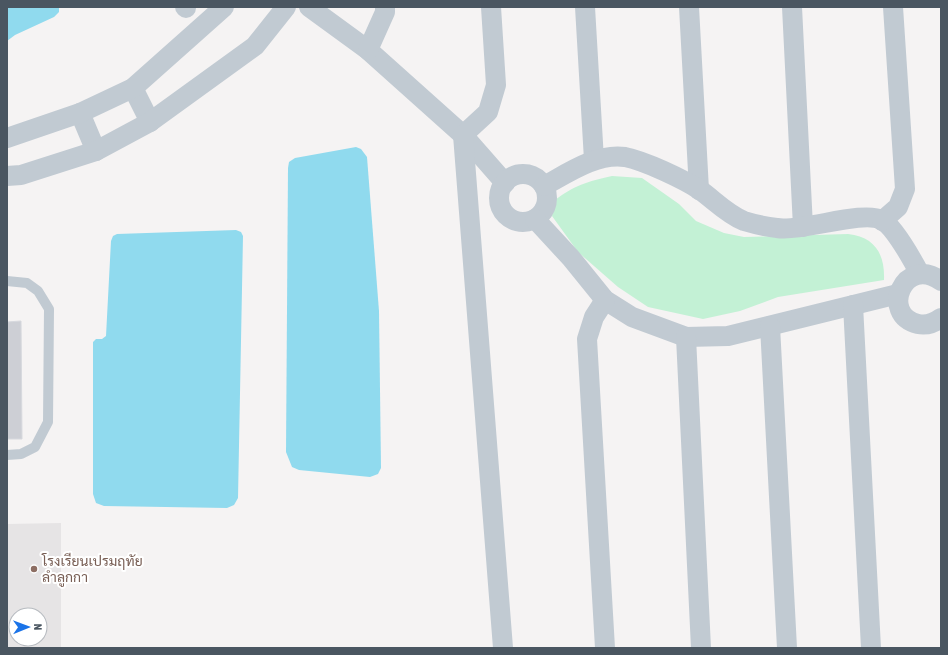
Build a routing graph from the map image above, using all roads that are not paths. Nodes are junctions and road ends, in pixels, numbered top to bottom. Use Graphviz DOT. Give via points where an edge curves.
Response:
graph roads {
  1 [pos="224,7"];
  2 [pos="286,7"];
  3 [pos="309,7"];
  4 [pos="385,7"];
  5 [pos="491,7"];
  6 [pos="585,7"];
  7 [pos="689,7"];
  8 [pos="792,7"];
  9 [pos="893,7"];
  10 [pos="368,50"];
  11 [pos="133,88"];
  12 [pos="80,113"];
  13 [pos="150,122"];
  14 [pos="463,135"];
  15 [pos="7,138"];
  16 [pos="96,151"];
  17 [pos="594,160"];
  18 [pos="7,176"];
  19 [pos="505,183"];
  20 [pos="544,186"];
  21 [pos="699,190"];
  22 [pos="535,219"];
  23 [pos="882,220"];
  24 [pos="803,227"];
  25 [pos="920,274"];
  26 [pos="7,281"];
  27 [pos="941,281"];
  28 [pos="898,294"];
  29 [pos="605,300"];
  30 [pos="853,305"];
  31 [pos="941,318"];
  32 [pos="770,326"];
  33 [pos="686,337"];
  34 [pos="7,455"];
  35 [pos="503,648"];
  36 [pos="605,648"];
  37 [pos="701,648"];
  38 [pos="787,648"];
  39 [pos="871,648"];
  1 -- 11 [label="street"];
  2 -- 13 [label="street" via="255,46"];
  3 -- 10 [label="street"];
  4 -- 10 [label="street"];
  5 -- 14 [label="street" via="496,85 488,112"];
  6 -- 17 [label="street"];
  7 -- 21 [label="street"];
  8 -- 24 [label="street"];
  9 -- 23 [label="street" via="905,189 898,207"];
  10 -- 14 [label="street"];
  11 -- 12 [label="street"];
  11 -- 13 [label="street"];
  12 -- 15 [label="street"];
  12 -- 16 [label="street"];
  13 -- 16 [label="street"];
  14 -- 19 [label="street"];
  14 -- 35 [label="street"];
  16 -- 18 [label="street"];
  17 -- 20 [label="street"];
  17 -- 21 [label="street" via="624,157 654,167"];
  19 -- 20 [label="street" via="525,174 532,176"];
  19 -- 22 [label="street" via="499,196 503,211 516,221"];
  20 -- 22 [label="street" via="547,202 544,210"];
  21 -- 24 [label="street" via="744,221 778,228"];
  22 -- 29 [label="street"];
  23 -- 24 [label="street" via="866,217"];
  23 -- 25 [label="street" via="901,242"];
  25 -- 27 [label="street" via="935,276"];
  25 -- 28 [label="street" via="906,280"];
  26 -- 34 [label="lane" via="27,283 38,291 49,309 48,422 34,447 21,454"];
  28 -- 30 [label="street"];
  28 -- 31 [label="street" via="899,308 908,320 929,325"];
  29 -- 33 [label="street" via="632,317"];
  29 -- 36 [label="street" via="594,317 587,339"];
  30 -- 32 [label="street"];
  30 -- 39 [label="street"];
  32 -- 33 [label="street" via="728,336"];
  32 -- 38 [label="street"];
  33 -- 37 [label="street"];
}
